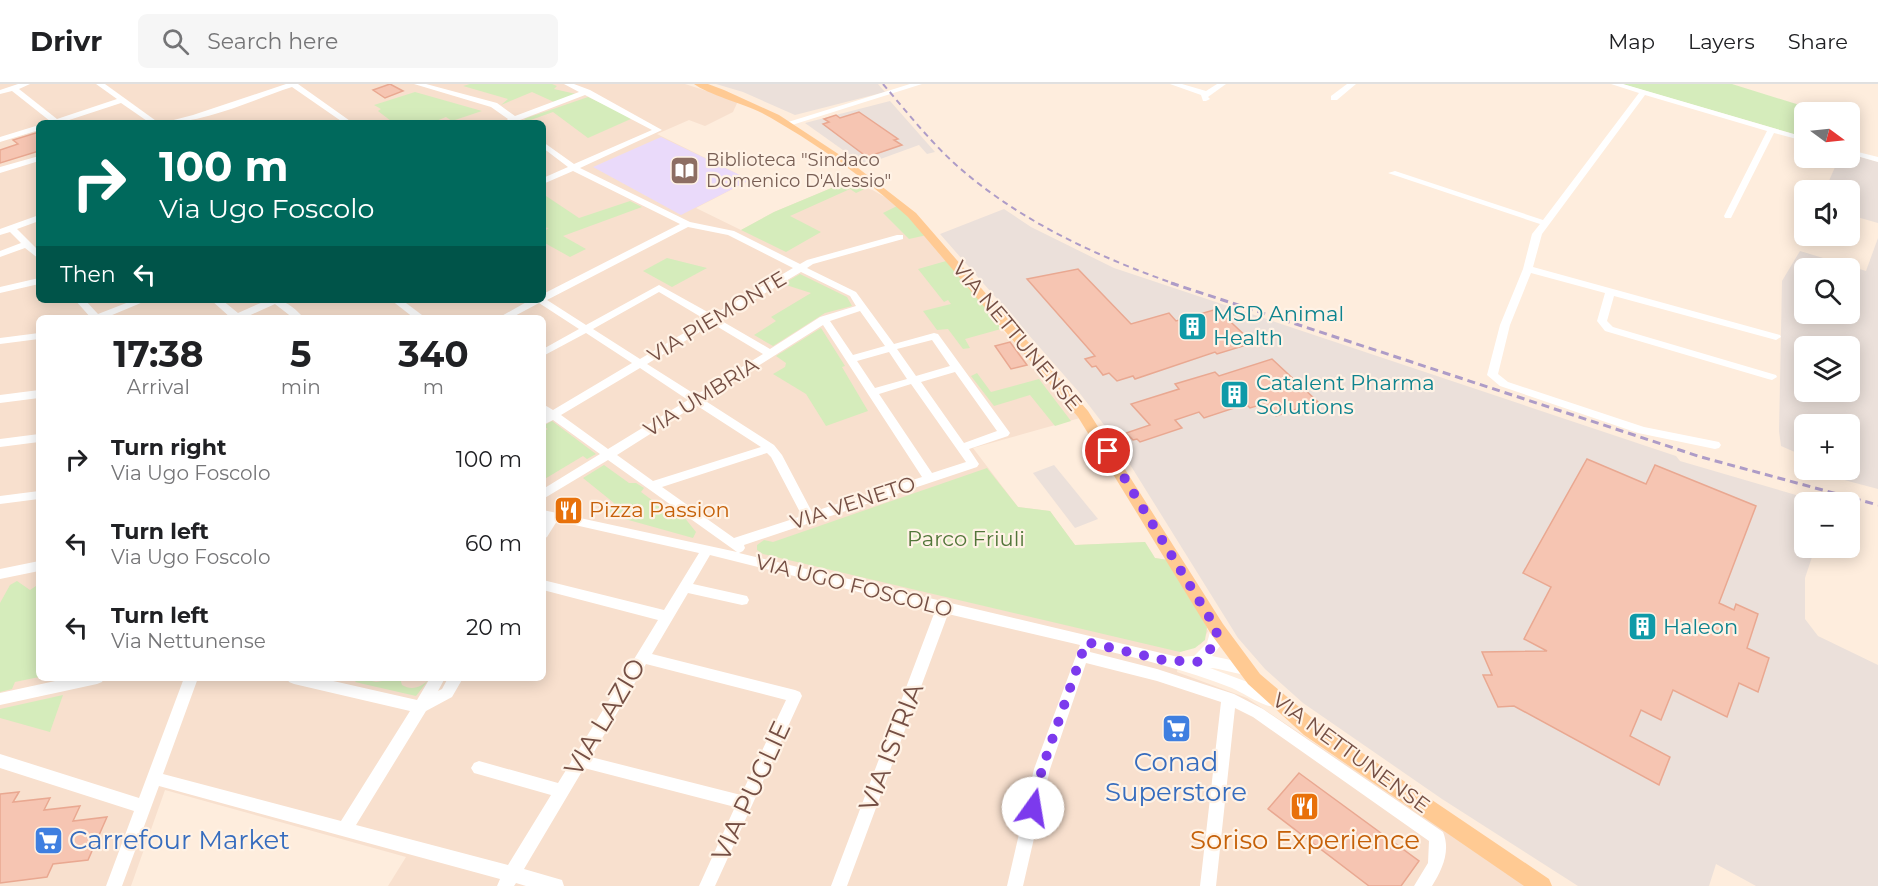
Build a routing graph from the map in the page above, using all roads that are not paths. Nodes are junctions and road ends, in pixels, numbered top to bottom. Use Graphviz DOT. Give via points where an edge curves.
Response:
graph roads {
  1 [pos="26,84"];
  2 [pos="100,84"];
  3 [pos="293,84"];
  4 [pos="418,84"];
  5 [pos="568,84"];
  6 [pos="699,84"];
  7 [pos="918,84"];
  8 [pos="1174,84"];
  9 [pos="1222,84"];
  10 [pos="1352,84"];
  11 [pos="1615,84"];
  12 [pos="13,88"];
  13 [pos="0,92"];
  14 [pos="587,92"];
  15 [pos="1644,92"];
  16 [pos="1334,98"];
  17 [pos="123,100"];
  18 [pos="195,117"];
  19 [pos="52,120"];
  20 [pos="60,120"];
  21 [pos="149,120"];
  22 [pos="180,120"];
  23 [pos="192,120"];
  24 [pos="341,120"];
  25 [pos="515,120"];
  26 [pos="519,120"];
  27 [pos="789,123"];
  28 [pos="36,128"];
  29 [pos="1772,129"];
  30 [pos="1794,136"];
  31 [pos="0,140"];
  32 [pos="546,146"];
  33 [pos="1860,155"];
  34 [pos="36,159"];
  35 [pos="1878,160"];
  36 [pos="574,168"];
  37 [pos="0,170"];
  38 [pos="1392,173"];
  39 [pos="546,180"];
  40 [pos="1728,216"];
  41 [pos="36,219"];
  42 [pos="1545,223"];
  43 [pos="687,224"];
  44 [pos="11,228"];
  45 [pos="0,232"];
  46 [pos="900,237"];
  47 [pos="27,244"];
  48 [pos="36,253"];
  49 [pos="0,254"];
  50 [pos="801,267"];
  51 [pos="1528,269"];
  52 [pos="36,282"];
  53 [pos="0,290"];
  54 [pos="1610,292"];
  55 [pos="546,296"];
  56 [pos="546,302"];
  57 [pos="83,303"];
  58 [pos="135,303"];
  59 [pos="219,303"];
  60 [pos="269,303"];
  61 [pos="280,303"];
  62 [pos="400,303"];
  63 [pos="533,303"];
  64 [pos="862,307"];
  65 [pos="94,315"];
  66 [pos="105,315"];
  67 [pos="233,315"];
  68 [pos="243,315"];
  69 [pos="295,315"];
  70 [pos="417,315"];
  71 [pos="509,315"];
  72 [pos="713,320"];
  73 [pos="824,320"];
  74 [pos="586,329"];
  75 [pos="36,336"];
  76 [pos="1776,337"];
  77 [pos="1,342"];
  78 [pos="891,348"];
  79 [pos="546,351"];
  80 [pos="771,354"];
  81 [pos="851,360"];
  82 [pos="640,364"];
  83 [pos="957,368"];
  84 [pos="1772,377"];
  85 [pos="913,380"];
  86 [pos="872,392"];
  87 [pos="36,394"];
  88 [pos="1,400"];
  89 [pos="697,400"];
  90 [pos="546,414"];
  91 [pos="36,438"];
  92 [pos="0,443"];
  93 [pos="1715,445"];
  94 [pos="770,448"];
  95 [pos="961,448"];
  96 [pos="608,455"];
  97 [pos="929,478"];
  98 [pos="651,486"];
  99 [pos="546,493"];
  100 [pos="36,495"];
  101 [pos="0,500"];
  102 [pos="548,515"];
  103 [pos="809,518"];
  104 [pos="734,543"];
  105 [pos="707,550"];
  106 [pos="741,558"];
  107 [pos="36,567"];
  108 [pos="0,574"];
  109 [pos="546,586"];
  110 [pos="684,587"];
  111 [pos="742,600"];
  112 [pos="944,608"];
  113 [pos="665,616"];
  114 [pos="1217,630"];
  115 [pos="1084,649"];
  116 [pos="640,657"];
  117 [pos="1201,669"];
  118 [pos="1245,669"];
  119 [pos="83,681"];
  120 [pos="189,681"];
  121 [pos="307,681"];
  122 [pos="436,681"];
  123 [pos="454,681"];
  124 [pos="1194,686"];
  125 [pos="1229,698"];
  126 [pos="0,699"];
  127 [pos="420,707"];
  128 [pos="1287,711"];
  129 [pos="578,760"];
  130 [pos="0,761"];
  131 [pos="479,768"];
  132 [pos="153,778"];
  133 [pos="560,791"];
  134 [pos="746,803"];
  135 [pos="142,806"];
  136 [pos="345,828"];
  137 [pos="509,879"];
  138 [pos="114,886"];
  139 [pos="556,886"];
  140 [pos="707,886"];
  141 [pos="839,886"];
  142 [pos="1015,886"];
  143 [pos="1208,886"];
  144 [pos="1422,886"];
  145 [pos="1542,886"];
  1 -- 12 [label="street"];
  2 -- 17 [label="street"];
  3 -- 18 [label="street"];
  3 -- 24 [label="street"];
  4 -- 25 [label="street" via="489,104"];
  5 -- 14 [label="street"];
  6 -- 27 [label="main road, VIA NETTUNENSE" via="746,100"];
  7 -- 27 [label="street"];
  8 -- 9 [label="street" via="1209,98"];
  10 -- 16 [label="street"];
  11 -- 15 [label="street"];
  12 -- 13 [label="street"];
  12 -- 19 [label="street"];
  14 -- 26 [label="street"];
  14 -- 36 [label="street" via="657,128"];
  15 -- 29 [label="street"];
  15 -- 42 [label="street"];
  17 -- 20 [label="street"];
  17 -- 21 [label="street"];
  18 -- 22 [label="street"];
  18 -- 23 [label="street"];
  27 -- 114 [label="main road, VIA NETTUNENSE" via="912,214 1057,380 1108,451"];
  28 -- 31 [label="street"];
  29 -- 30 [label="street"];
  29 -- 40 [label="street"];
  32 -- 36 [label="street"];
  33 -- 35 [label="street"];
  34 -- 37 [label="street"];
  36 -- 39 [label="street"];
  36 -- 43 [label="street"];
  38 -- 42 [label="street"];
  41 -- 44 [label="street"];
  42 -- 51 [label="street" via="1533,244"];
  43 -- 50 [label="street" via="731,233"];
  43 -- 55 [label="street"];
  44 -- 45 [label="street"];
  44 -- 47 [label="street"];
  46 -- 50 [label="street, VIA PIEMONTE" via="819,258"];
  47 -- 48 [label="street"];
  47 -- 49 [label="street"];
  50 -- 64 [label="street" via="849,291"];
  50 -- 72 [label="street, VIA PIEMONTE"];
  51 -- 54 [label="street"];
  51 -- 93 [label="street" via="1503,329 1492,371 1496,380 1642,430"];
  52 -- 53 [label="street"];
  54 -- 76 [label="street"];
  54 -- 84 [label="street" via="1602,321 1609,329"];
  56 -- 74 [label="street"];
  57 -- 65 [label="street"];
  58 -- 66 [label="street"];
  59 -- 67 [label="street"];
  60 -- 68 [label="street"];
  61 -- 69 [label="street"];
  62 -- 70 [label="street"];
  63 -- 71 [label="street"];
  64 -- 73 [label="street, VIA UMBRIA"];
  64 -- 78 [label="street"];
  72 -- 74 [label="street" via="659,288"];
  72 -- 80 [label="street"];
  72 -- 82 [label="street, VIA PIEMONTE"];
  73 -- 80 [label="street, VIA UMBRIA"];
  73 -- 81 [label="street"];
  74 -- 79 [label="street"];
  74 -- 82 [label="street"];
  75 -- 77 [label="street"];
  78 -- 81 [label="street"];
  78 -- 83 [label="street" via="934,336"];
  78 -- 85 [label="street"];
  80 -- 89 [label="street, VIA UMBRIA"];
  81 -- 86 [label="street"];
  82 -- 89 [label="street"];
  82 -- 90 [label="street, VIA PIEMONTE"];
  83 -- 85 [label="street"];
  83 -- 95 [label="street" via="1004,433"];
  85 -- 86 [label="street"];
  85 -- 95 [label="street"];
  86 -- 97 [label="street"];
  87 -- 88 [label="street"];
  89 -- 94 [label="street"];
  89 -- 96 [label="street, VIA UMBRIA"];
  90 -- 96 [label="street"];
  91 -- 92 [label="street"];
  94 -- 98 [label="street"];
  94 -- 103 [label="street"];
  95 -- 97 [label="street, VIA VENETO" via="973,464"];
  96 -- 98 [label="street"];
  96 -- 99 [label="street, VIA UMBRIA"];
  97 -- 103 [label="street, VIA VENETO"];
  98 -- 104 [label="street"];
  100 -- 101 [label="street"];
  102 -- 105 [label="street, VIA UGO FOSCOLO"];
  103 -- 104 [label="street, VIA VENETO"];
  104 -- 106 [label="street"];
  105 -- 106 [label="street, VIA UGO FOSCOLO"];
  105 -- 110 [label="street, VIA LAZIO"];
  106 -- 112 [label="street, VIA UGO FOSCOLO"];
  107 -- 108 [label="street"];
  109 -- 113 [label="street"];
  110 -- 111 [label="street"];
  110 -- 113 [label="street, VIA LAZIO"];
  112 -- 115 [label="street, VIA UGO FOSCOLO"];
  112 -- 141 [label="street, VIA ISTRIA"];
  113 -- 116 [label="street, VIA LAZIO"];
  114 -- 117 [label="street"];
  114 -- 118 [label="main road, VIA NETTUNENSE"];
  115 -- 117 [label="street, VIA UGO FOSCOLO"];
  115 -- 124 [label="street"];
  115 -- 142 [label="street" via="1042,769"];
  116 -- 129 [label="street, VIA LAZIO"];
  116 -- 134 [label="street, VIA PUGLIE" via="795,696"];
  117 -- 118 [label="street, VIA UGO FOSCOLO" via="1221,675"];
  117 -- 124 [label="street"];
  117 -- 128 [label="street, VIA UGO FOSCOLO"];
  118 -- 128 [label="main road, VIA NETTUNENSE"];
  119 -- 126 [label="street"];
  120 -- 132 [label="street"];
  121 -- 127 [label="street"];
  122 -- 127 [label="street"];
  123 -- 127 [label="street" via="447,693"];
  124 -- 125 [label="street"];
  125 -- 143 [label="street"];
  125 -- 144 [label="street" via="1258,712 1437,837 1436,866"];
  127 -- 136 [label="street"];
  128 -- 145 [label="main road, VIA NETTUNENSE"];
  129 -- 133 [label="street, VIA LAZIO"];
  129 -- 134 [label="street"];
  130 -- 135 [label="street"];
  131 -- 133 [label="street"];
  132 -- 135 [label="street"];
  132 -- 136 [label="street"];
  133 -- 137 [label="street, VIA LAZIO"];
  134 -- 140 [label="street, VIA PUGLIE"];
  135 -- 138 [label="street"];
  136 -- 137 [label="street"];
  137 -- 139 [label="street"];
}
